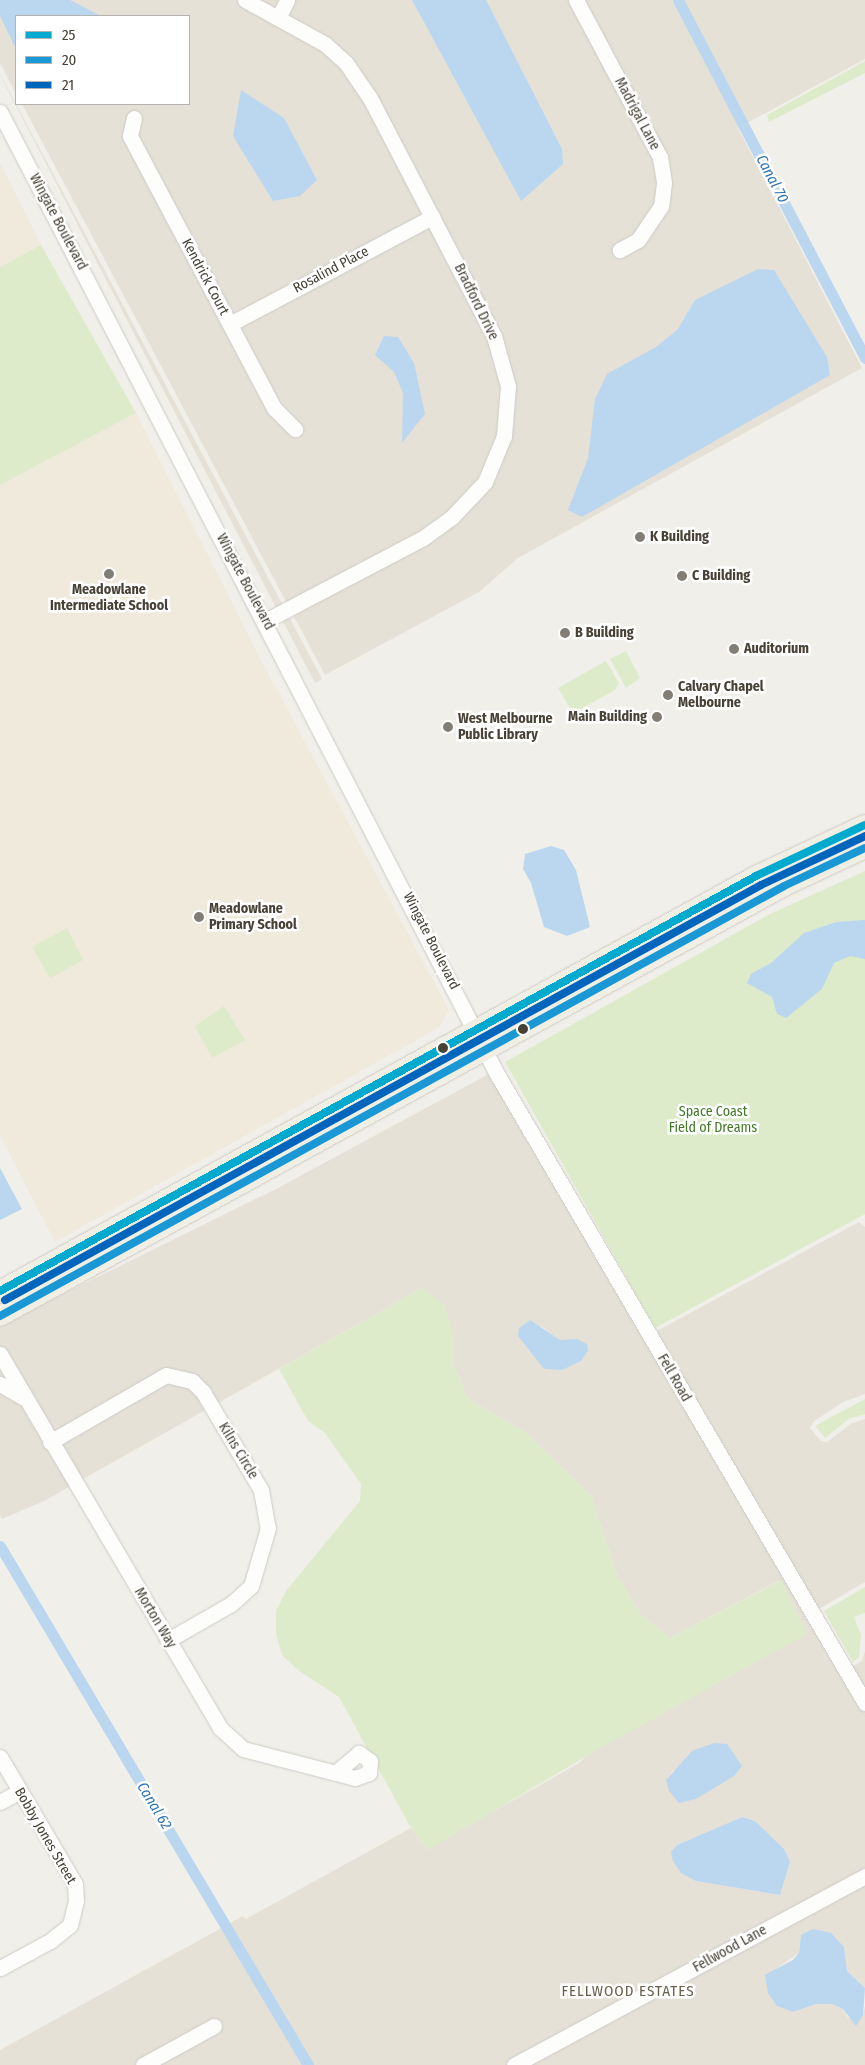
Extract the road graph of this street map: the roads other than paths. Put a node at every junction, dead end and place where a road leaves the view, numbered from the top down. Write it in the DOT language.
graph roads {
  1 [pos="245,0"];
  2 [pos="288,0"];
  3 [pos="576,0"];
  4 [pos="278,18"];
  5 [pos="0,112"];
  6 [pos="134,118"];
  7 [pos="432,217"];
  8 [pos="620,250"];
  9 [pos="230,324"];
  10 [pos="296,429"];
  11 [pos="265,621"];
  12 [pos="865,825"];
  13 [pos="865,848"];
  14 [pos="793,858"];
  15 [pos="756,876"];
  16 [pos="784,886"];
  17 [pos="478,1031"];
  18 [pos="486,1052"];
  19 [pos="102,1236"];
  20 [pos="112,1256"];
  21 [pos="0,1291"];
  22 [pos="0,1316"];
  23 [pos="0,1354"];
  24 [pos="0,1384"];
  25 [pos="24,1398"];
  26 [pos="50,1442"];
  27 [pos="168,1640"];
  28 [pos="865,1703"];
  29 [pos="0,1757"];
  30 [pos="336,1772"];
  31 [pos="20,1791"];
  32 [pos="0,1802"];
  33 [pos="865,1876"];
  34 [pos="0,1968"];
  35 [pos="214,2026"];
  36 [pos="143,2065"];
  37 [pos="514,2065"];
  1 -- 4 [label="street, Bradford Drive"];
  2 -- 4 [label="street"];
  3 -- 8 [label="street, Madrigal Lane"];
  4 -- 7 [label="street, Bradford Drive"];
  5 -- 11 [label="street, Wingate Boulevard"];
  6 -- 9 [label="street, Kendrick Court"];
  7 -- 9 [label="street, Rosalind Place"];
  7 -- 11 [label="street, Bradford Drive"];
  9 -- 10 [label="street, Kendrick Court"];
  11 -- 17 [label="street, Wingate Boulevard"];
  12 -- 14 [label="main road"];
  13 -- 16 [label="main road"];
  14 -- 15 [label="main road"];
  14 -- 16 [label="main road"];
  15 -- 16 [label="main road"];
  15 -- 17 [label="main road"];
  16 -- 18 [label="main road"];
  17 -- 18 [label="street, Wingate Boulevard"];
  17 -- 19 [label="main road"];
  18 -- 20 [label="main road"];
  18 -- 28 [label="street, Fell Road"];
  19 -- 20 [label="street"];
  19 -- 21 [label="main road"];
  20 -- 22 [label="main road"];
  23 -- 25 [label="street, Morton Way"];
  24 -- 25 [label="street, Morton Way"];
  25 -- 26 [label="street, Morton Way"];
  26 -- 27 [label="street, Morton Way"];
  26 -- 27 [label="street, Kilns Circle"];
  27 -- 30 [label="street, Morton Way"];
  29 -- 31 [label="street, Bobby Jones Street"];
  31 -- 32 [label="street"];
  31 -- 34 [label="street, Bobby Jones Street"];
  33 -- 37 [label="street, Fellwood Lane"];
  35 -- 36 [label="street"];
}
